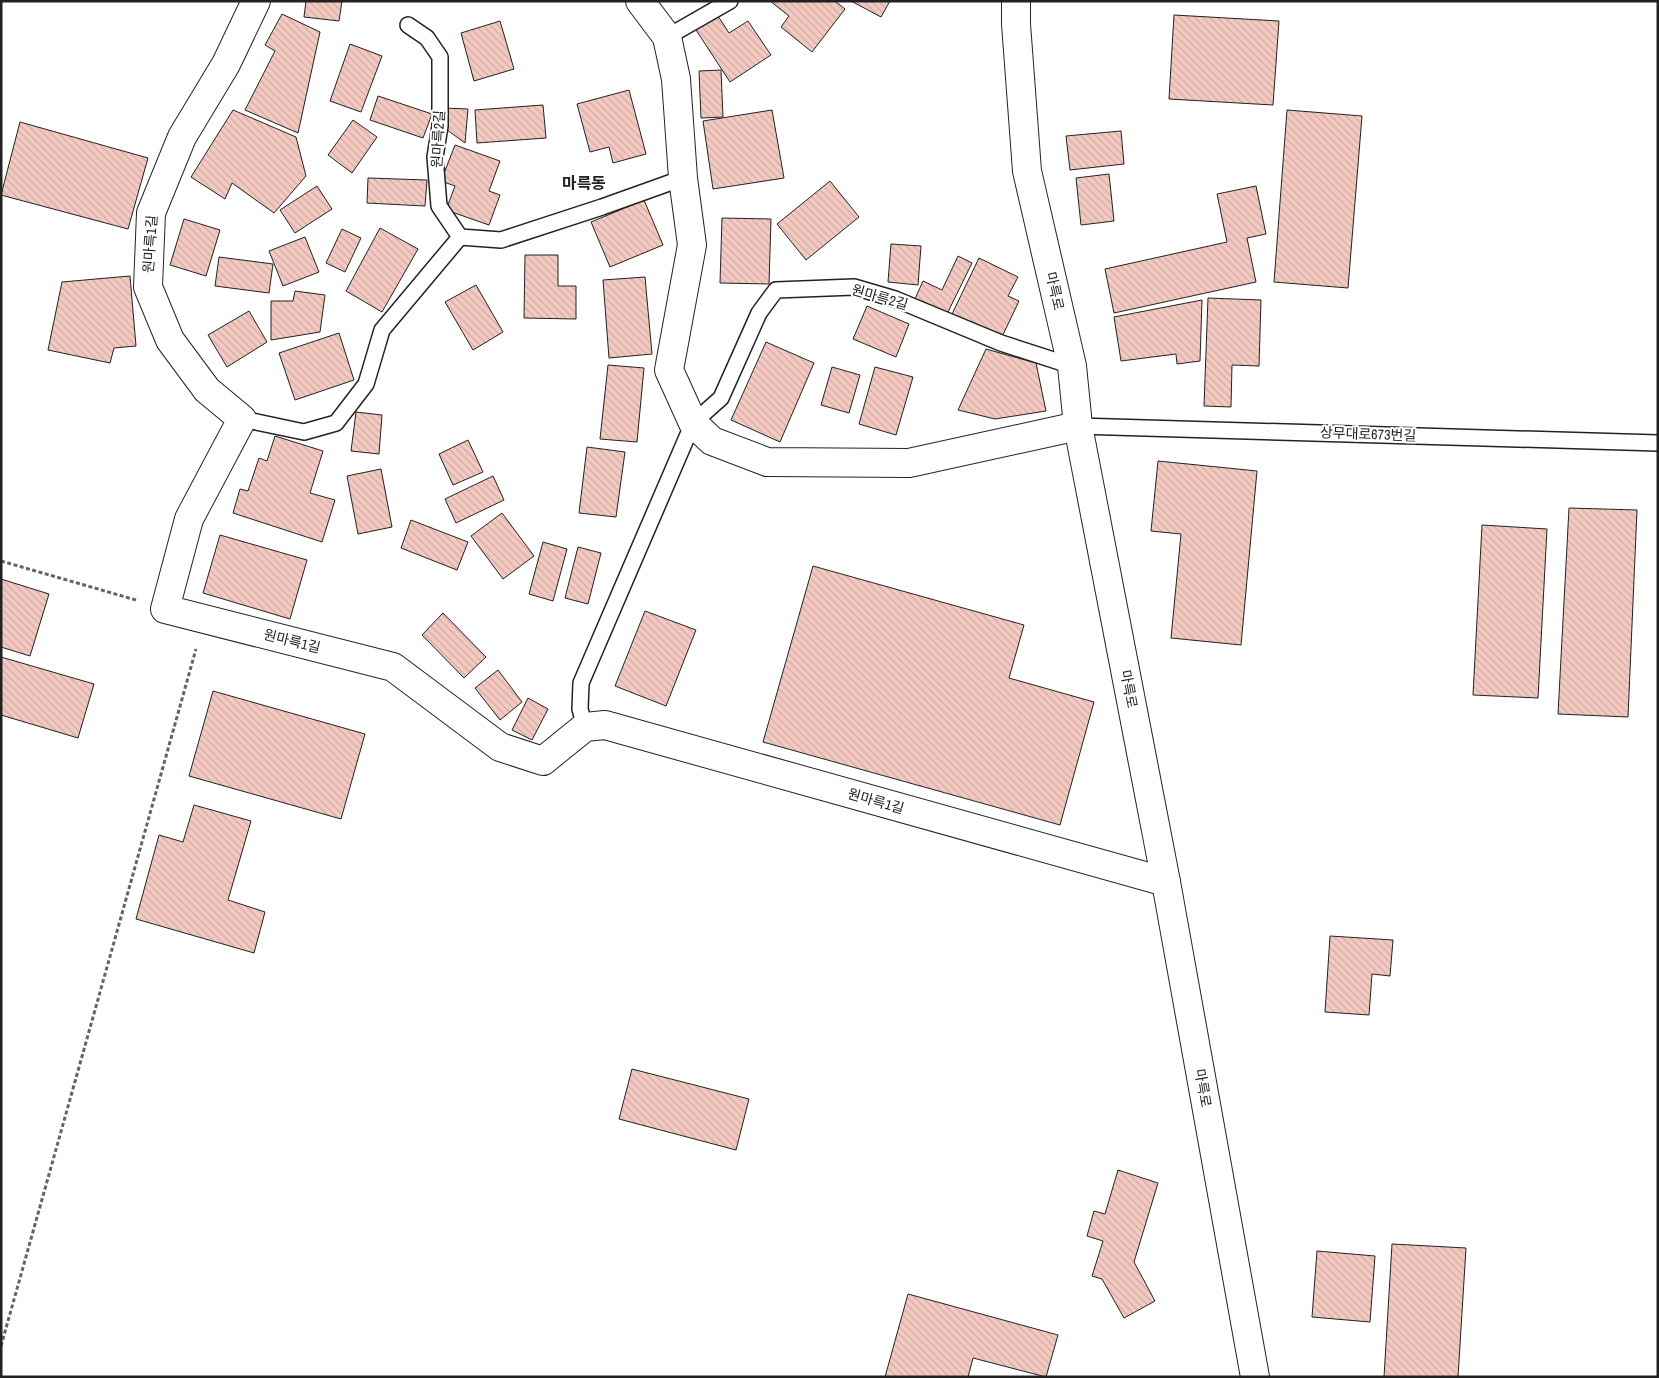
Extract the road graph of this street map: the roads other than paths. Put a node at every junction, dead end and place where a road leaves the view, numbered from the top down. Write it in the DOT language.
graph roads {
  1 [pos="256,1"];
  2 [pos="640,1"];
  3 [pos="730,1"];
  4 [pos="1016,1"];
  5 [pos="408,25"];
  6 [pos="667,37"];
  7 [pos="683,178"];
  8 [pos="460,237"];
  9 [pos="1072,366"];
  10 [pos="242,419"];
  11 [pos="694,423"];
  12 [pos="1078,426"];
  13 [pos="1658,443"];
  14 [pos="585,727"];
  15 [pos="1166,882"];
  16 [pos="1255,1377"];
  1 -- 10 [label="street, 원마륵1길"];
  2 -- 6 [label="street"];
  3 -- 6 [label="lane"];
  4 -- 9 [label="street, 마륵로"];
  5 -- 8 [label="lane, 원마륵2길"];
  6 -- 7 [label="street"];
  7 -- 8 [label="lane"];
  7 -- 11 [label="street"];
  8 -- 10 [label="lane, 원마륵1길"];
  9 -- 11 [label="lane, 원마륵2길"];
  9 -- 12 [label="street, 마륵로"];
  10 -- 14 [label="street, 원마륵1길"];
  11 -- 12 [label="street"];
  11 -- 14 [label="lane"];
  12 -- 13 [label="lane, 상무대로673번길"];
  12 -- 15 [label="street, 마륵로"];
  14 -- 15 [label="street, 원마륵1길"];
  15 -- 16 [label="street, 마륵로"];
}
